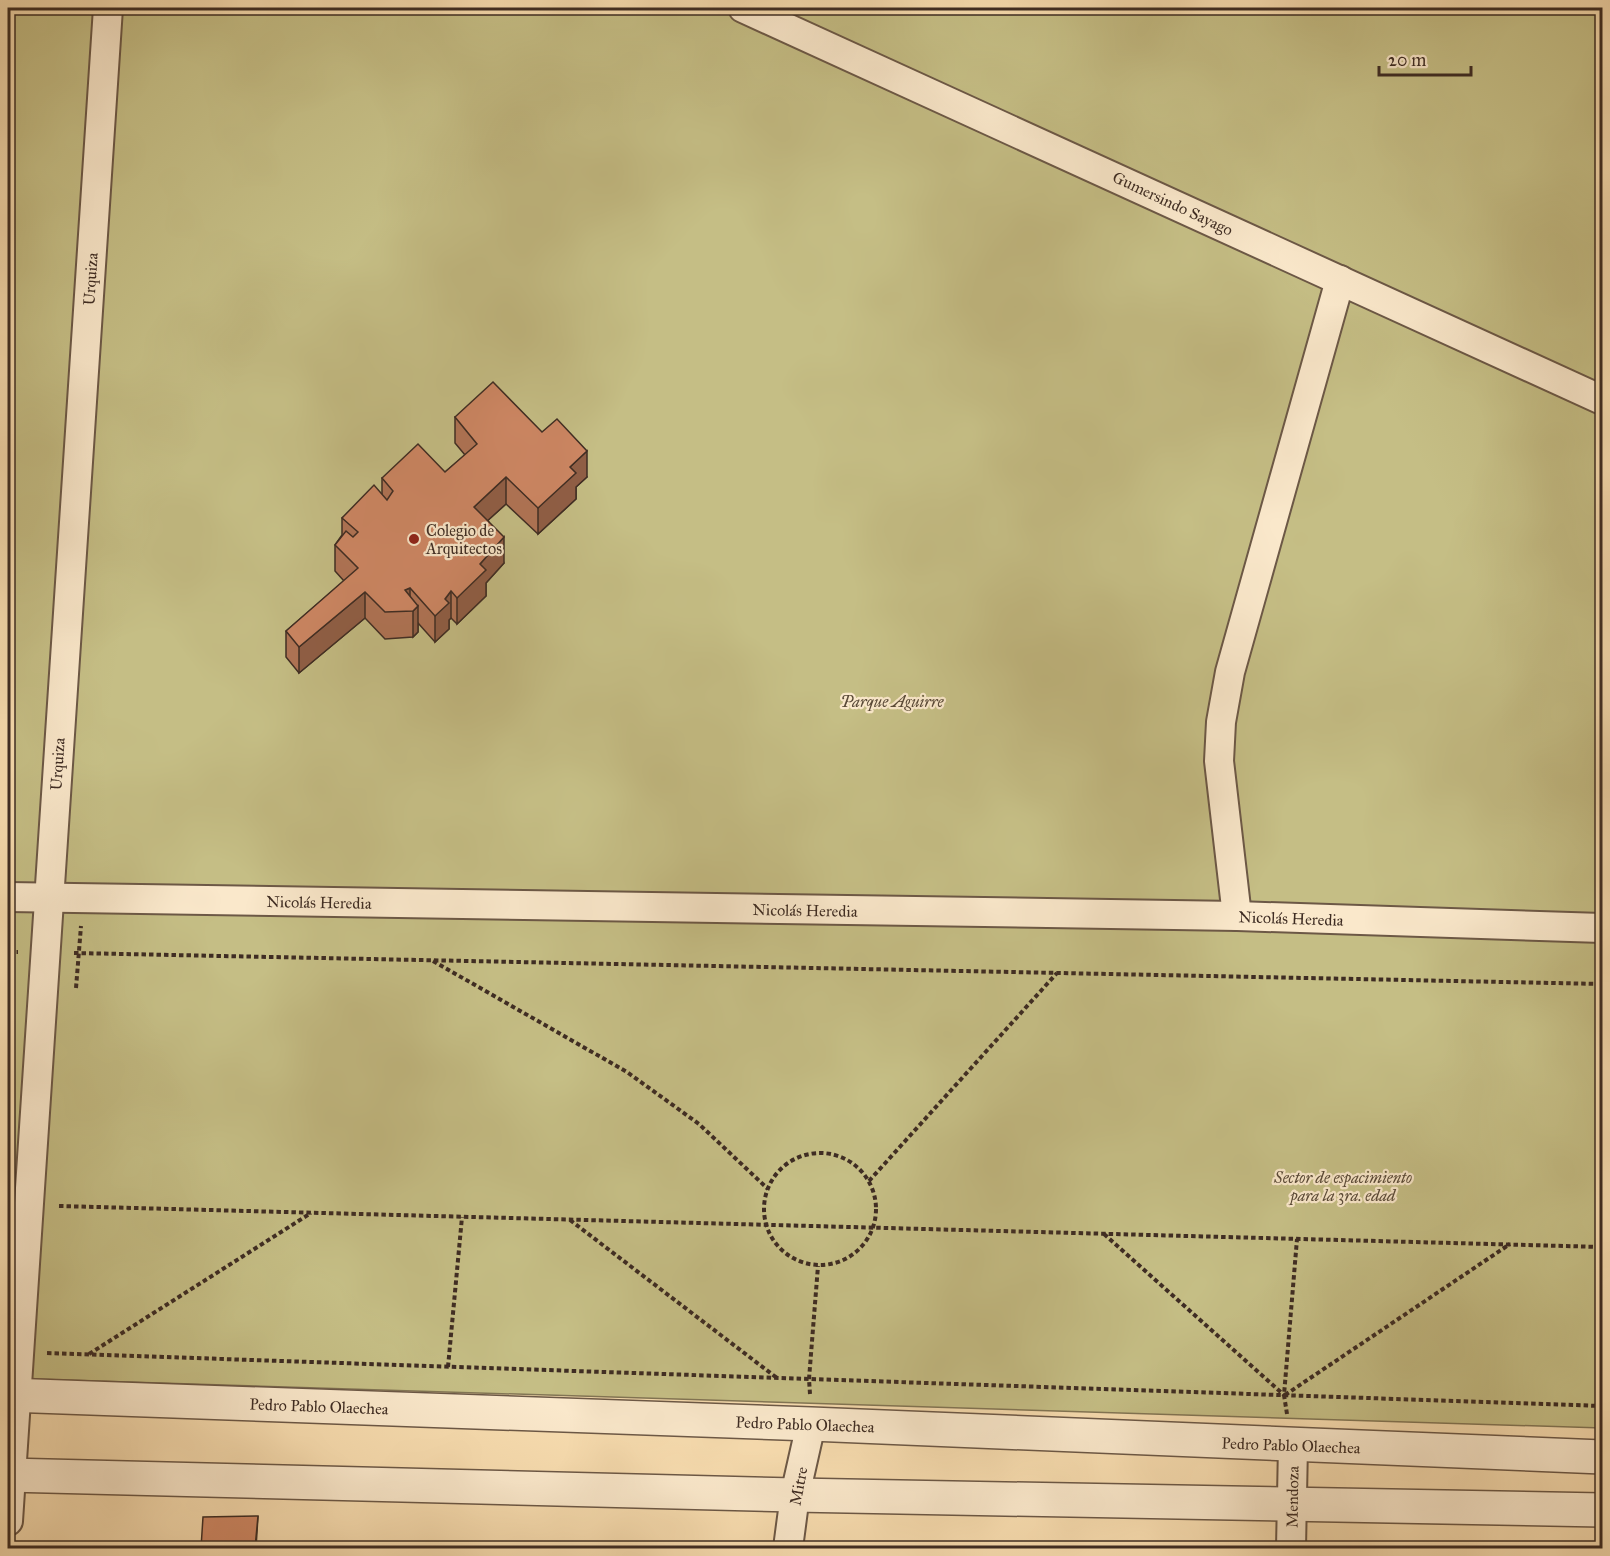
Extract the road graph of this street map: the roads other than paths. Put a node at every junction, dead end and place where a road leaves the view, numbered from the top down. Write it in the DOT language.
graph roads {
  1 [pos="108,8"];
  2 [pos="743,8"];
  3 [pos="1340,280"];
  4 [pos="1602,400"];
  5 [pos="8,897"];
  6 [pos="48,898"];
  7 [pos="1237,916"];
  8 [pos="1602,928"];
  9 [pos="12,1395"];
  10 [pos="811,1424"];
  11 [pos="1293,1445"];
  12 [pos="1602,1457"];
  13 [pos="9,1475"];
  14 [pos="795,1494"];
  15 [pos="1293,1505"];
  16 [pos="1602,1510"];
  17 [pos="8,1521"];
  18 [pos="788,1548"];
  19 [pos="1292,1548"];
  1 -- 6 [label="street, Urquiza"];
  2 -- 3 [label="street, Gumersindo Sayago"];
  3 -- 4 [label="street, Gumersindo Sayago"];
  3 -- 7 [label="street"];
  5 -- 6 [label="street, Nicolás Heredia"];
  6 -- 7 [label="street, Nicolás Heredia"];
  6 -- 9 [label="street, Urquiza"];
  7 -- 8 [label="street, Nicolás Heredia"];
  9 -- 10 [label="street, Pedro Pablo Olaechea"];
  9 -- 13 [label="street, Urquiza"];
  10 -- 11 [label="street, Pedro Pablo Olaechea"];
  10 -- 14 [label="street, Mitre"];
  11 -- 12 [label="street, Pedro Pablo Olaechea"];
  11 -- 15 [label="street, Mendoza"];
  13 -- 14 [label="street"];
  13 -- 17 [label="street, Urquiza"];
  14 -- 15 [label="street"];
  14 -- 18 [label="street, Mitre"];
  15 -- 16 [label="street"];
  15 -- 19 [label="street, Mendoza"];
}
